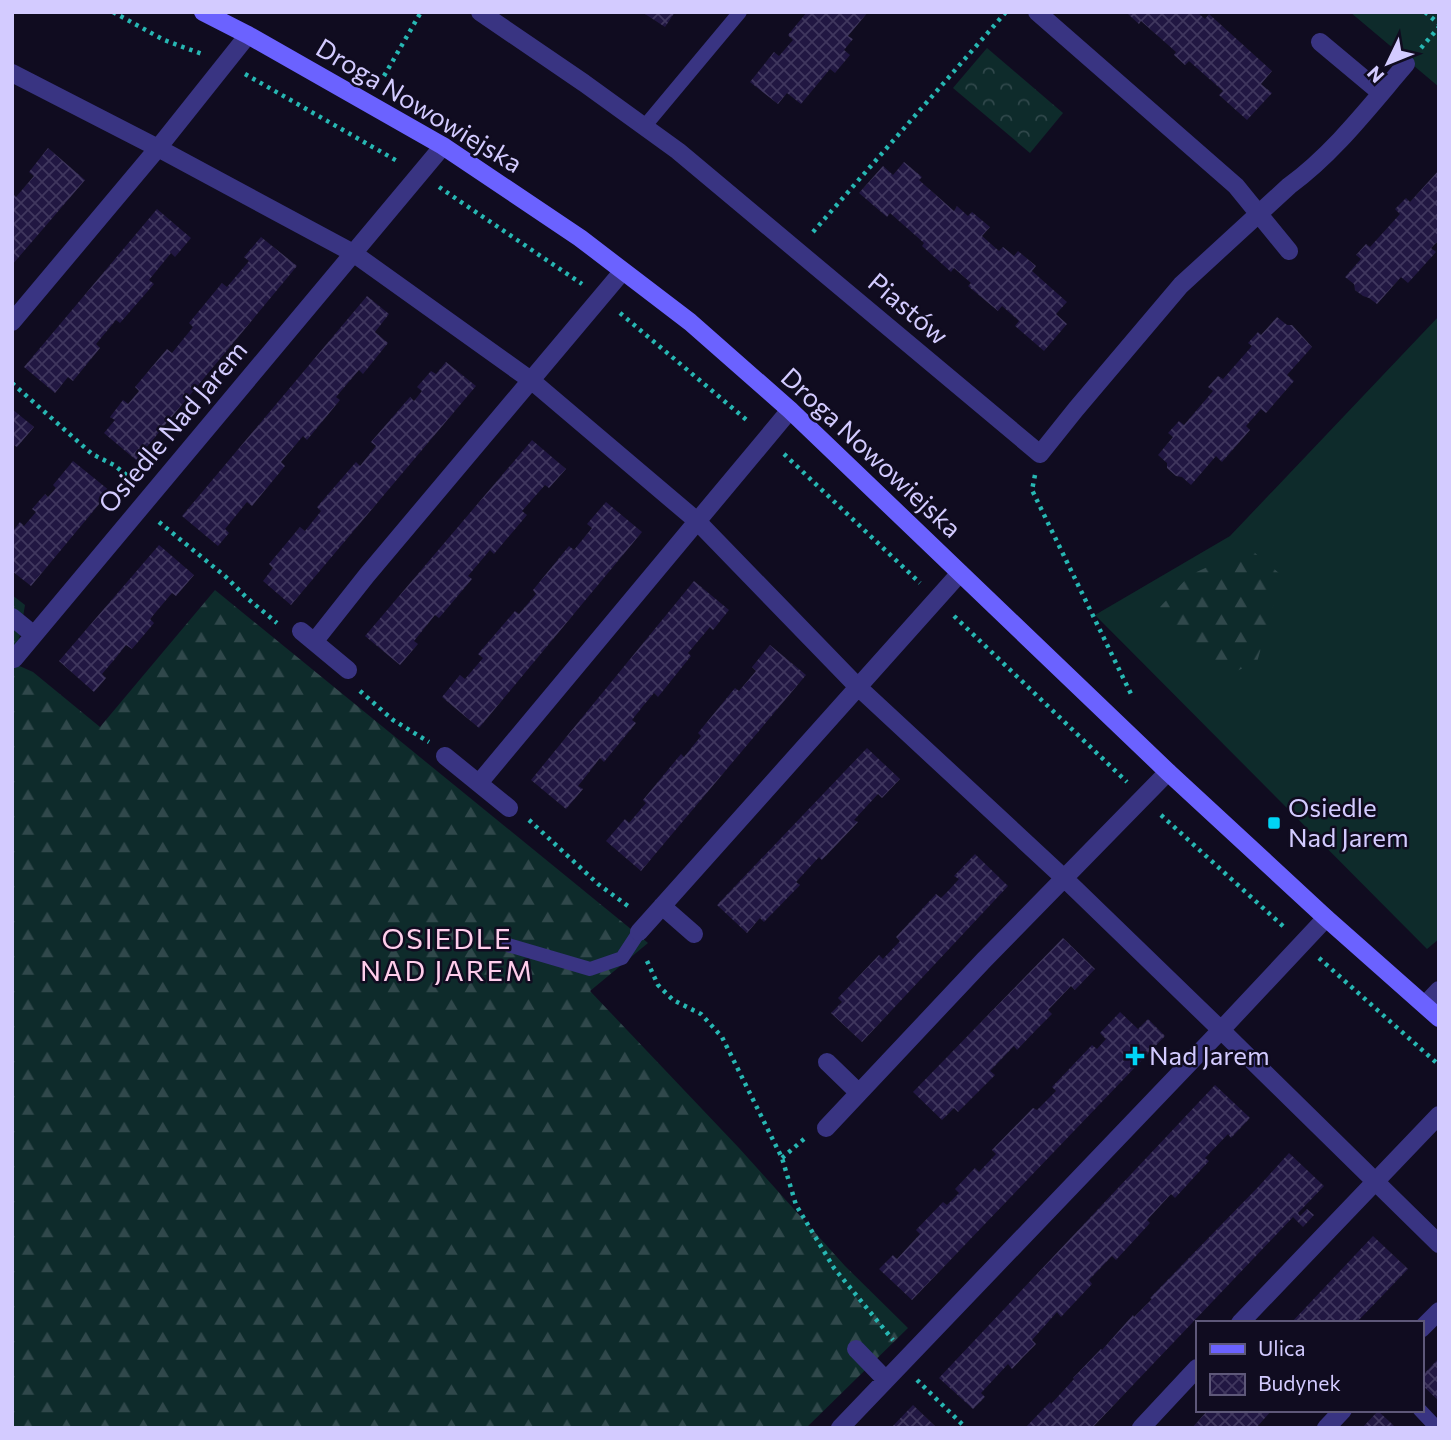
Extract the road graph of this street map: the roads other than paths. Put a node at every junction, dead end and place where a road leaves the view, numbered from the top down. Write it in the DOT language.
graph roads {
  1 [pos="203,12"];
  2 [pos="480,12"];
  3 [pos="740,12"];
  4 [pos="1037,12"];
  5 [pos="248,35"];
  6 [pos="1320,42"];
  7 [pos="1406,64"];
  8 [pos="12,74"];
  9 [pos="1381,93"];
  10 [pos="644,127"];
  11 [pos="443,146"];
  12 [pos="158,148"];
  13 [pos="1259,215"];
  14 [pos="1289,251"];
  15 [pos="353,253"];
  16 [pos="622,272"];
  17 [pos="12,322"];
  18 [pos="532,381"];
  19 [pos="790,410"];
  20 [pos="698,521"];
  21 [pos="960,573"];
  22 [pos="12,617"];
  23 [pos="34,635"];
  24 [pos="14,659"];
  25 [pos="348,670"];
  26 [pos="857,686"];
  27 [pos="445,756"];
  28 [pos="1168,772"];
  29 [pos="479,783"];
  30 [pos="509,808"];
  31 [pos="1064,878"];
  32 [pos="662,906"];
  33 [pos="1326,918"];
  34 [pos="644,927"];
  35 [pos="694,934"];
  36 [pos="508,945"];
  37 [pos="1439,990"];
  38 [pos="1424,1005"];
  39 [pos="1439,1018"];
  40 [pos="1222,1030"];
  41 [pos="827,1062"];
  42 [pos="859,1093"];
  43 [pos="1439,1115"];
  44 [pos="826,1128"];
  45 [pos="1375,1183"];
  46 [pos="1439,1244"];
  47 [pos="1439,1311"];
  48 [pos="1242,1321"];
  49 [pos="1423,1327"];
  50 [pos="856,1349"];
  51 [pos="1196,1369"];
  52 [pos="885,1379"];
  53 [pos="1341,1412"];
  54 [pos="1422,1412"];
  55 [pos="840,1428"];
  56 [pos="1141,1428"];
  57 [pos="1326,1428"];
  58 [pos="1437,1428"];
  1 -- 5 [label="street, Droga Nowowiejska"];
  2 -- 10 [label="street, Piastów"];
  3 -- 10 [label="lane"];
  4 -- 13 [label="street"];
  5 -- 11 [label="street, Droga Nowowiejska"];
  5 -- 12 [label="street"];
  6 -- 9 [label="street"];
  7 -- 9 [label="street"];
  8 -- 12 [label="street"];
  9 -- 13 [label="street"];
  10 -- 13 [label="street, Piastów"];
  11 -- 15 [label="street, Osiedle Nad Jarem"];
  11 -- 16 [label="street, Droga Nowowiejska"];
  12 -- 15 [label="street"];
  12 -- 17 [label="street"];
  13 -- 14 [label="street"];
  15 -- 18 [label="street"];
  15 -- 23 [label="street, Osiedle Nad Jarem"];
  16 -- 18 [label="street"];
  16 -- 19 [label="street, Droga Nowowiejska"];
  18 -- 20 [label="street"];
  18 -- 25 [label="street"];
  19 -- 20 [label="street"];
  19 -- 21 [label="street, Droga Nowowiejska"];
  20 -- 26 [label="street"];
  20 -- 29 [label="street"];
  21 -- 26 [label="street"];
  21 -- 28 [label="street, Droga Nowowiejska"];
  22 -- 23 [label="street"];
  23 -- 24 [label="street, Osiedle Nad Jarem"];
  26 -- 31 [label="street"];
  26 -- 32 [label="street"];
  27 -- 29 [label="street"];
  28 -- 31 [label="street"];
  28 -- 33 [label="street, Droga Nowowiejska"];
  29 -- 30 [label="street"];
  31 -- 40 [label="street"];
  31 -- 42 [label="street"];
  32 -- 34 [label="street"];
  32 -- 35 [label="street"];
  33 -- 38 [label="street, Droga Nowowiejska"];
  33 -- 40 [label="street"];
  34 -- 36 [label="lane"];
  37 -- 38 [label="street"];
  38 -- 39 [label="street, Droga Nowowiejska"];
  40 -- 45 [label="street"];
  40 -- 52 [label="street"];
  41 -- 42 [label="street"];
  42 -- 44 [label="street"];
  43 -- 45 [label="street"];
  45 -- 46 [label="street"];
  45 -- 48 [label="street"];
  47 -- 49 [label="street"];
  50 -- 52 [label="street"];
  51 -- 56 [label="street"];
  52 -- 55 [label="street"];
  53 -- 57 [label="street"];
  54 -- 58 [label="lane"];
}
